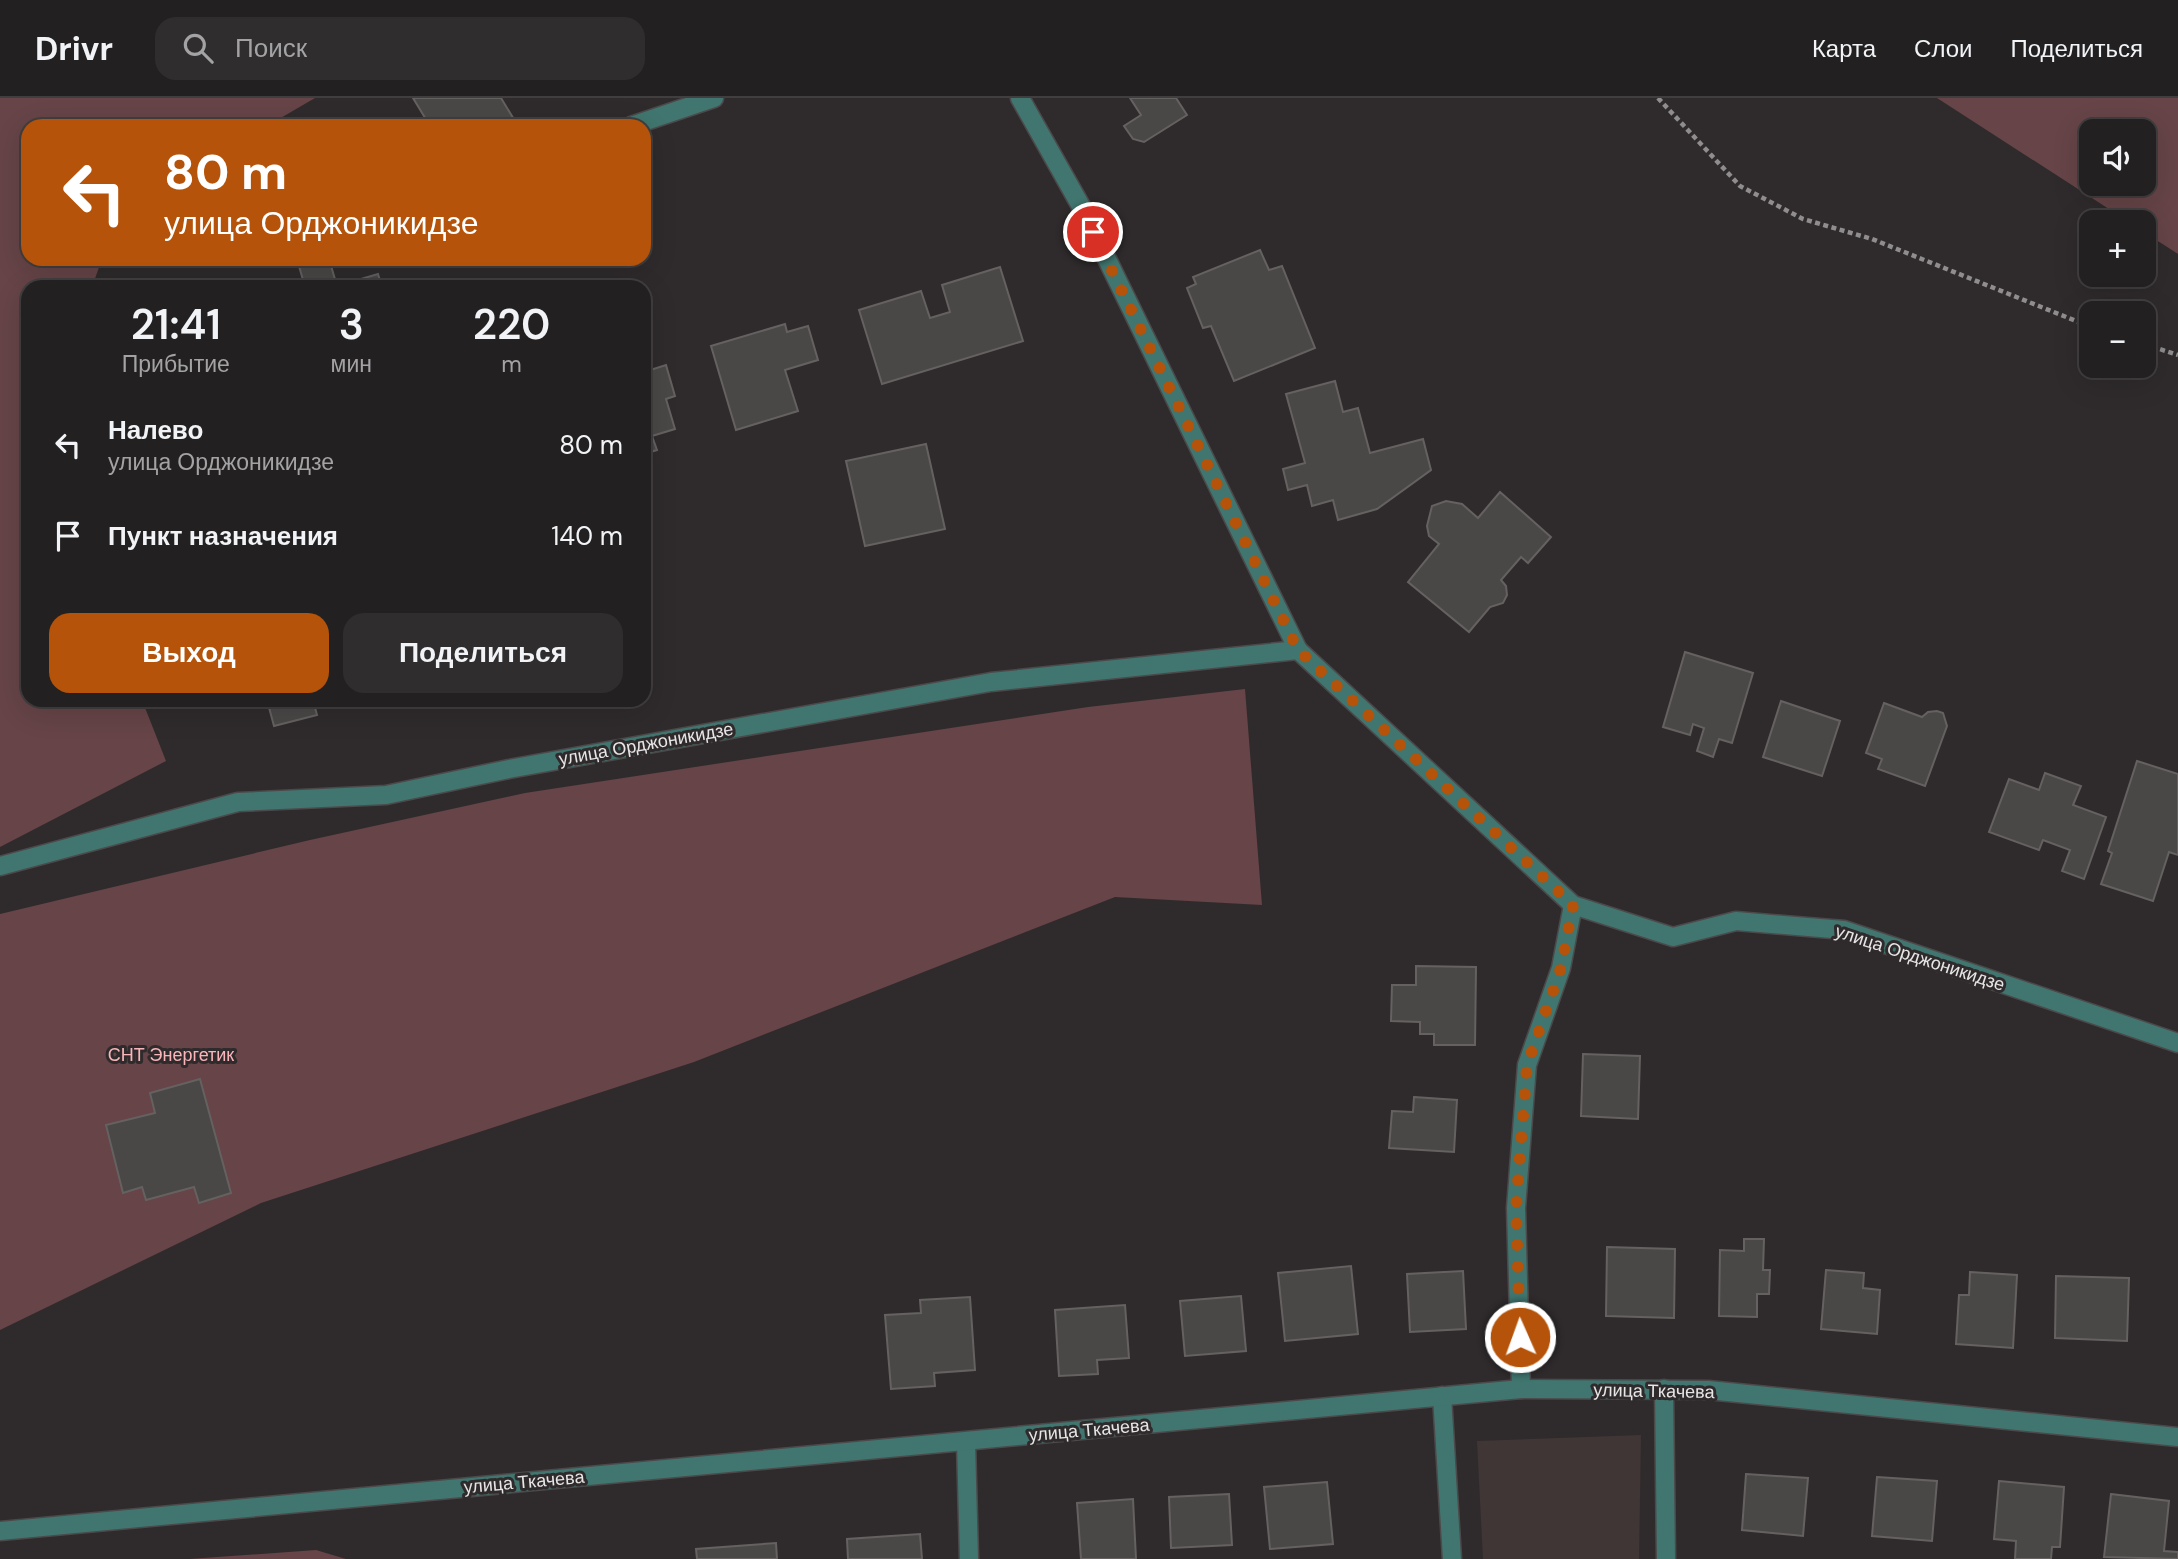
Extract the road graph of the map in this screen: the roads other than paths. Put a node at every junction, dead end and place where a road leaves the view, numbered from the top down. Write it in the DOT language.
graph roads {
  1 [pos="714,98"];
  2 [pos="1020,98"];
  3 [pos="651,120"];
  4 [pos="1298,650"];
  5 [pos="0,866"];
  6 [pos="1573,905"];
  7 [pos="2178,1043"];
  8 [pos="1521,1389"];
  9 [pos="1664,1390"];
  10 [pos="1442,1396"];
  11 [pos="2178,1437"];
  12 [pos="966,1441"];
  13 [pos="0,1531"];
  14 [pos="970,1559"];
  15 [pos="1452,1559"];
  16 [pos="1667,1559"];
  1 -- 3 [label="street"];
  2 -- 4 [label="street, улица Орджоникидзе"];
  4 -- 5 [label="street, улица Орджоникидзе"];
  4 -- 6 [label="street, улица Орджоникидзе"];
  6 -- 7 [label="street, улица Орджоникидзе"];
  6 -- 8 [label="street"];
  8 -- 9 [label="street, улица Ткачева"];
  8 -- 10 [label="street, улица Ткачева"];
  9 -- 11 [label="street, улица Ткачева"];
  9 -- 16 [label="street"];
  10 -- 12 [label="street, улица Ткачева"];
  10 -- 15 [label="street"];
  12 -- 13 [label="street, улица Ткачева"];
  12 -- 14 [label="street"];
}
